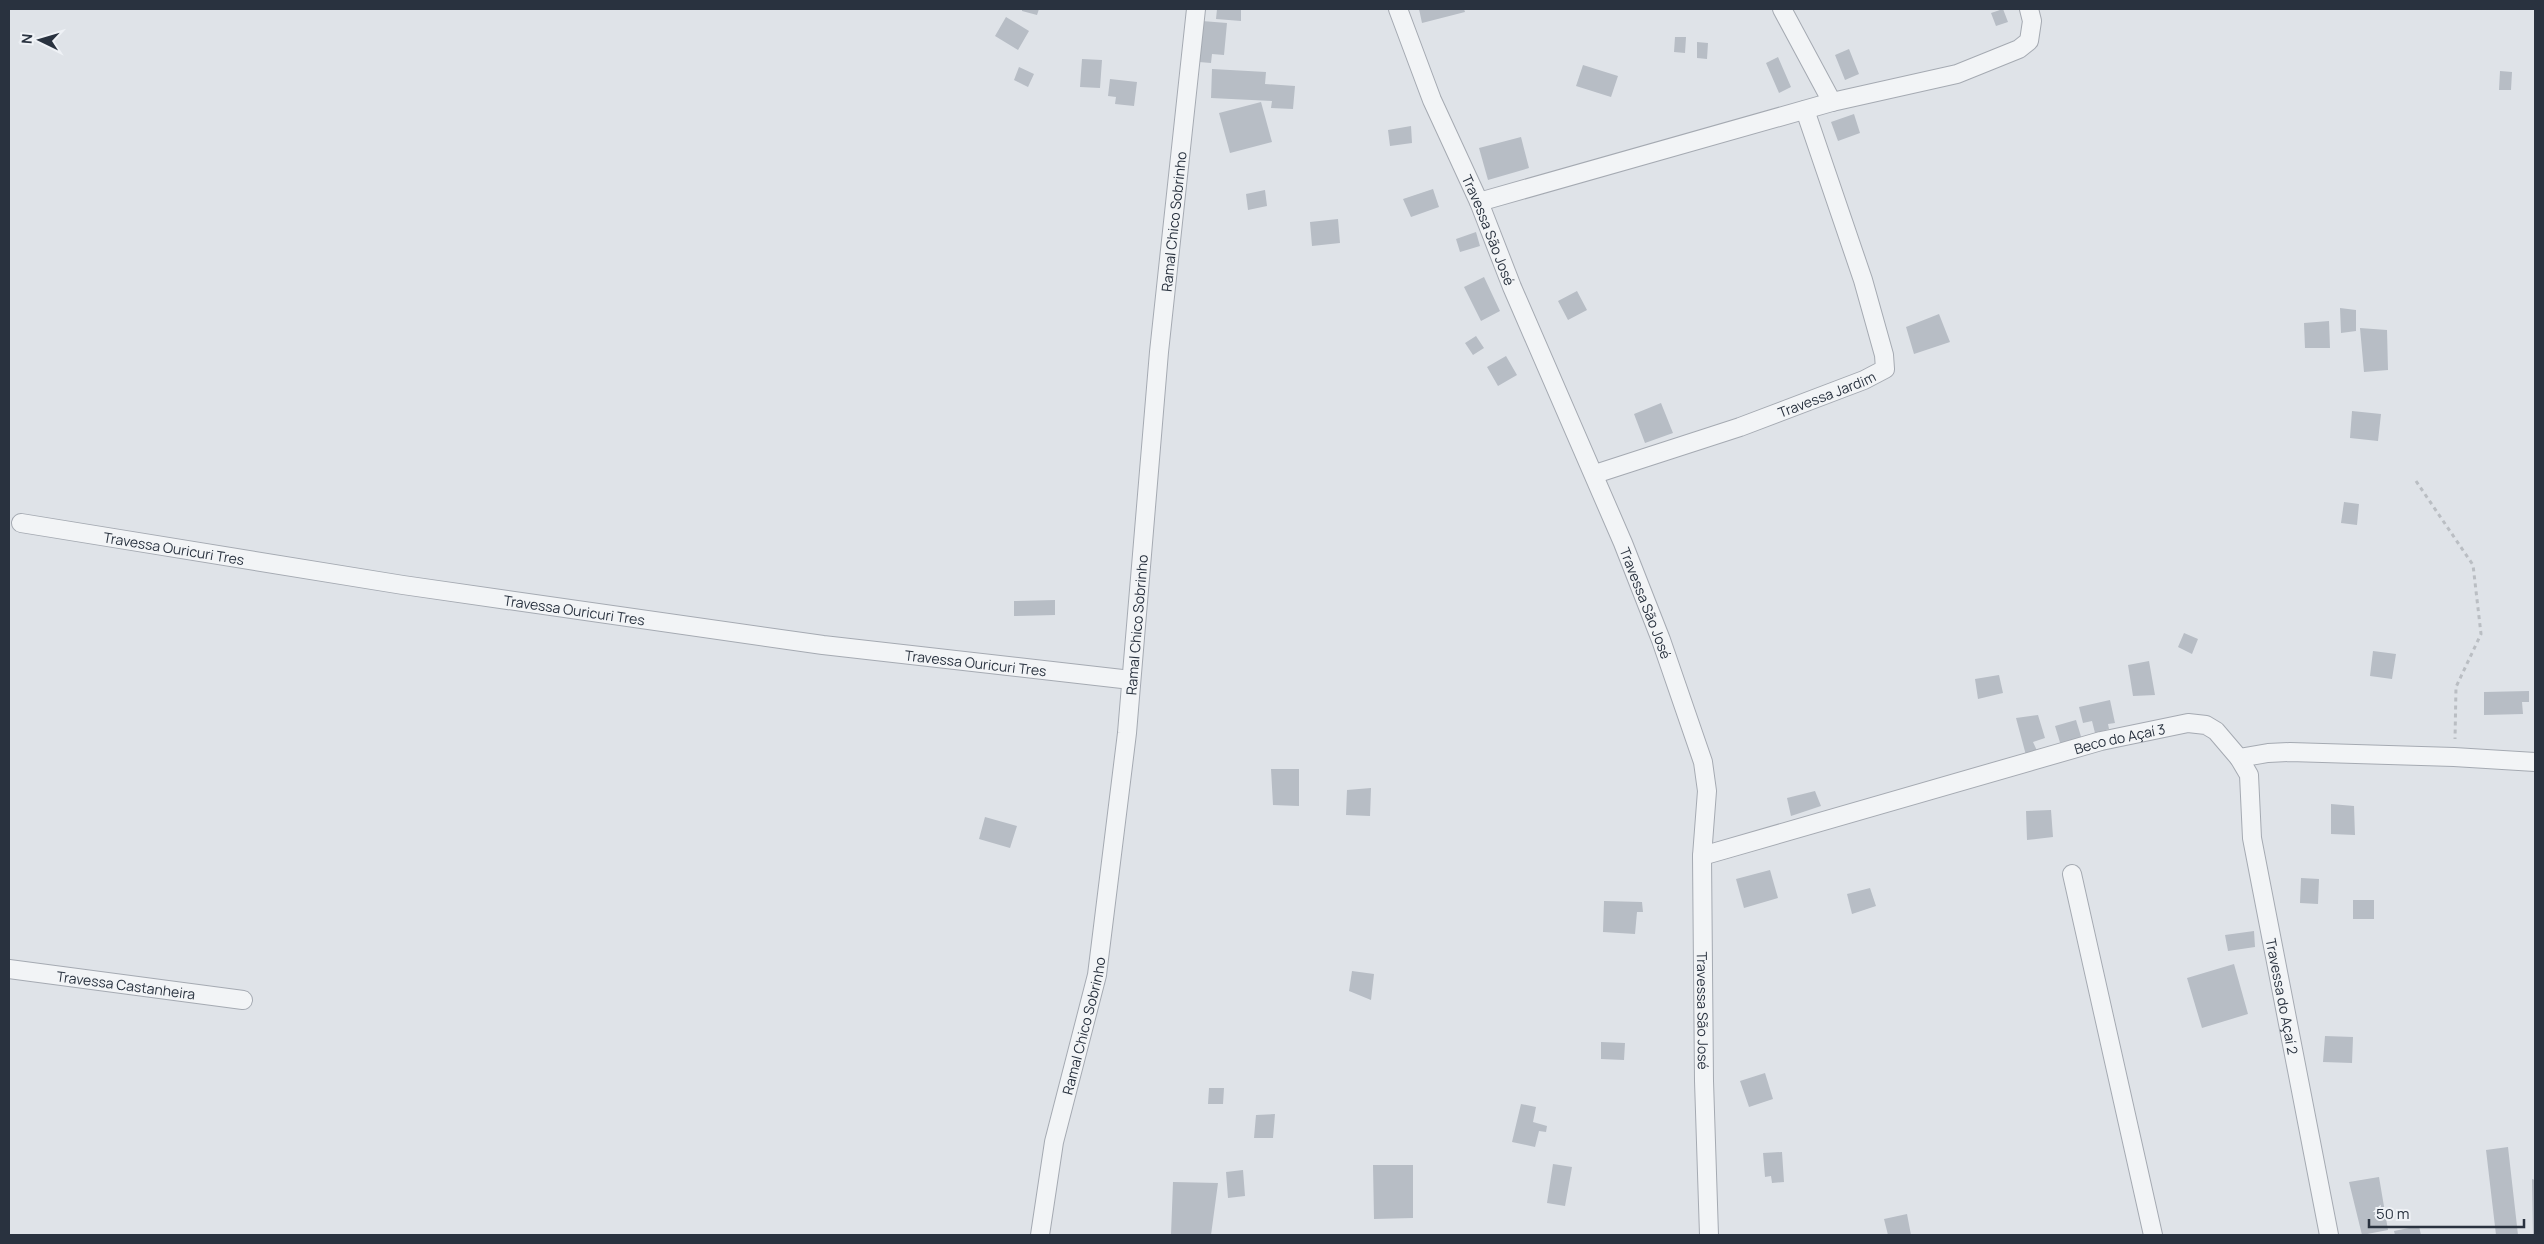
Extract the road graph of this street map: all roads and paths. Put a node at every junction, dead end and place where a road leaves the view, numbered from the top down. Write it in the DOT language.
graph roads {
  1 [pos="1196,9"];
  2 [pos="1398,9"];
  3 [pos="1782,9"];
  4 [pos="2029,9"];
  5 [pos="1832,102"];
  6 [pos="1805,110"];
  7 [pos="1479,202"];
  8 [pos="1595,474"];
  9 [pos="2416,481"];
  10 [pos="21,523"];
  11 [pos="1131,680"];
  12 [pos="2454,757"];
  13 [pos="2240,758"];
  14 [pos="2535,762"];
  15 [pos="1702,856"];
  16 [pos="2072,874"];
  17 [pos="9,969"];
  18 [pos="243,1000"];
  19 [pos="1040,1235"];
  20 [pos="1709,1235"];
  21 [pos="2153,1235"];
  22 [pos="2329,1235"];
  1 -- 11 [label="street, Ramal Chico Sobrinho"];
  2 -- 7 [label="street, Travessa São José"];
  3 -- 5 [label="street"];
  4 -- 5 [label="street"];
  5 -- 6 [label="street"];
  6 -- 7 [label="street"];
  6 -- 8 [label="street, Travessa Jardim"];
  7 -- 8 [label="street, Travessa São José"];
  8 -- 15 [label="street, Travessa São José"];
  9 -- 12 [label="path"];
  10 -- 11 [label="street, Travessa Ouricuri Tres"];
  11 -- 19 [label="street, Ramal Chico Sobrinho"];
  12 -- 13 [label="street"];
  12 -- 14 [label="street"];
  13 -- 15 [label="street, Beco do Açaí 3"];
  13 -- 22 [label="street, Travessa do Açaí 2"];
  15 -- 20 [label="street, Travessa São José"];
  16 -- 21 [label="street"];
  17 -- 18 [label="street, Travessa Castanheira"];
}
